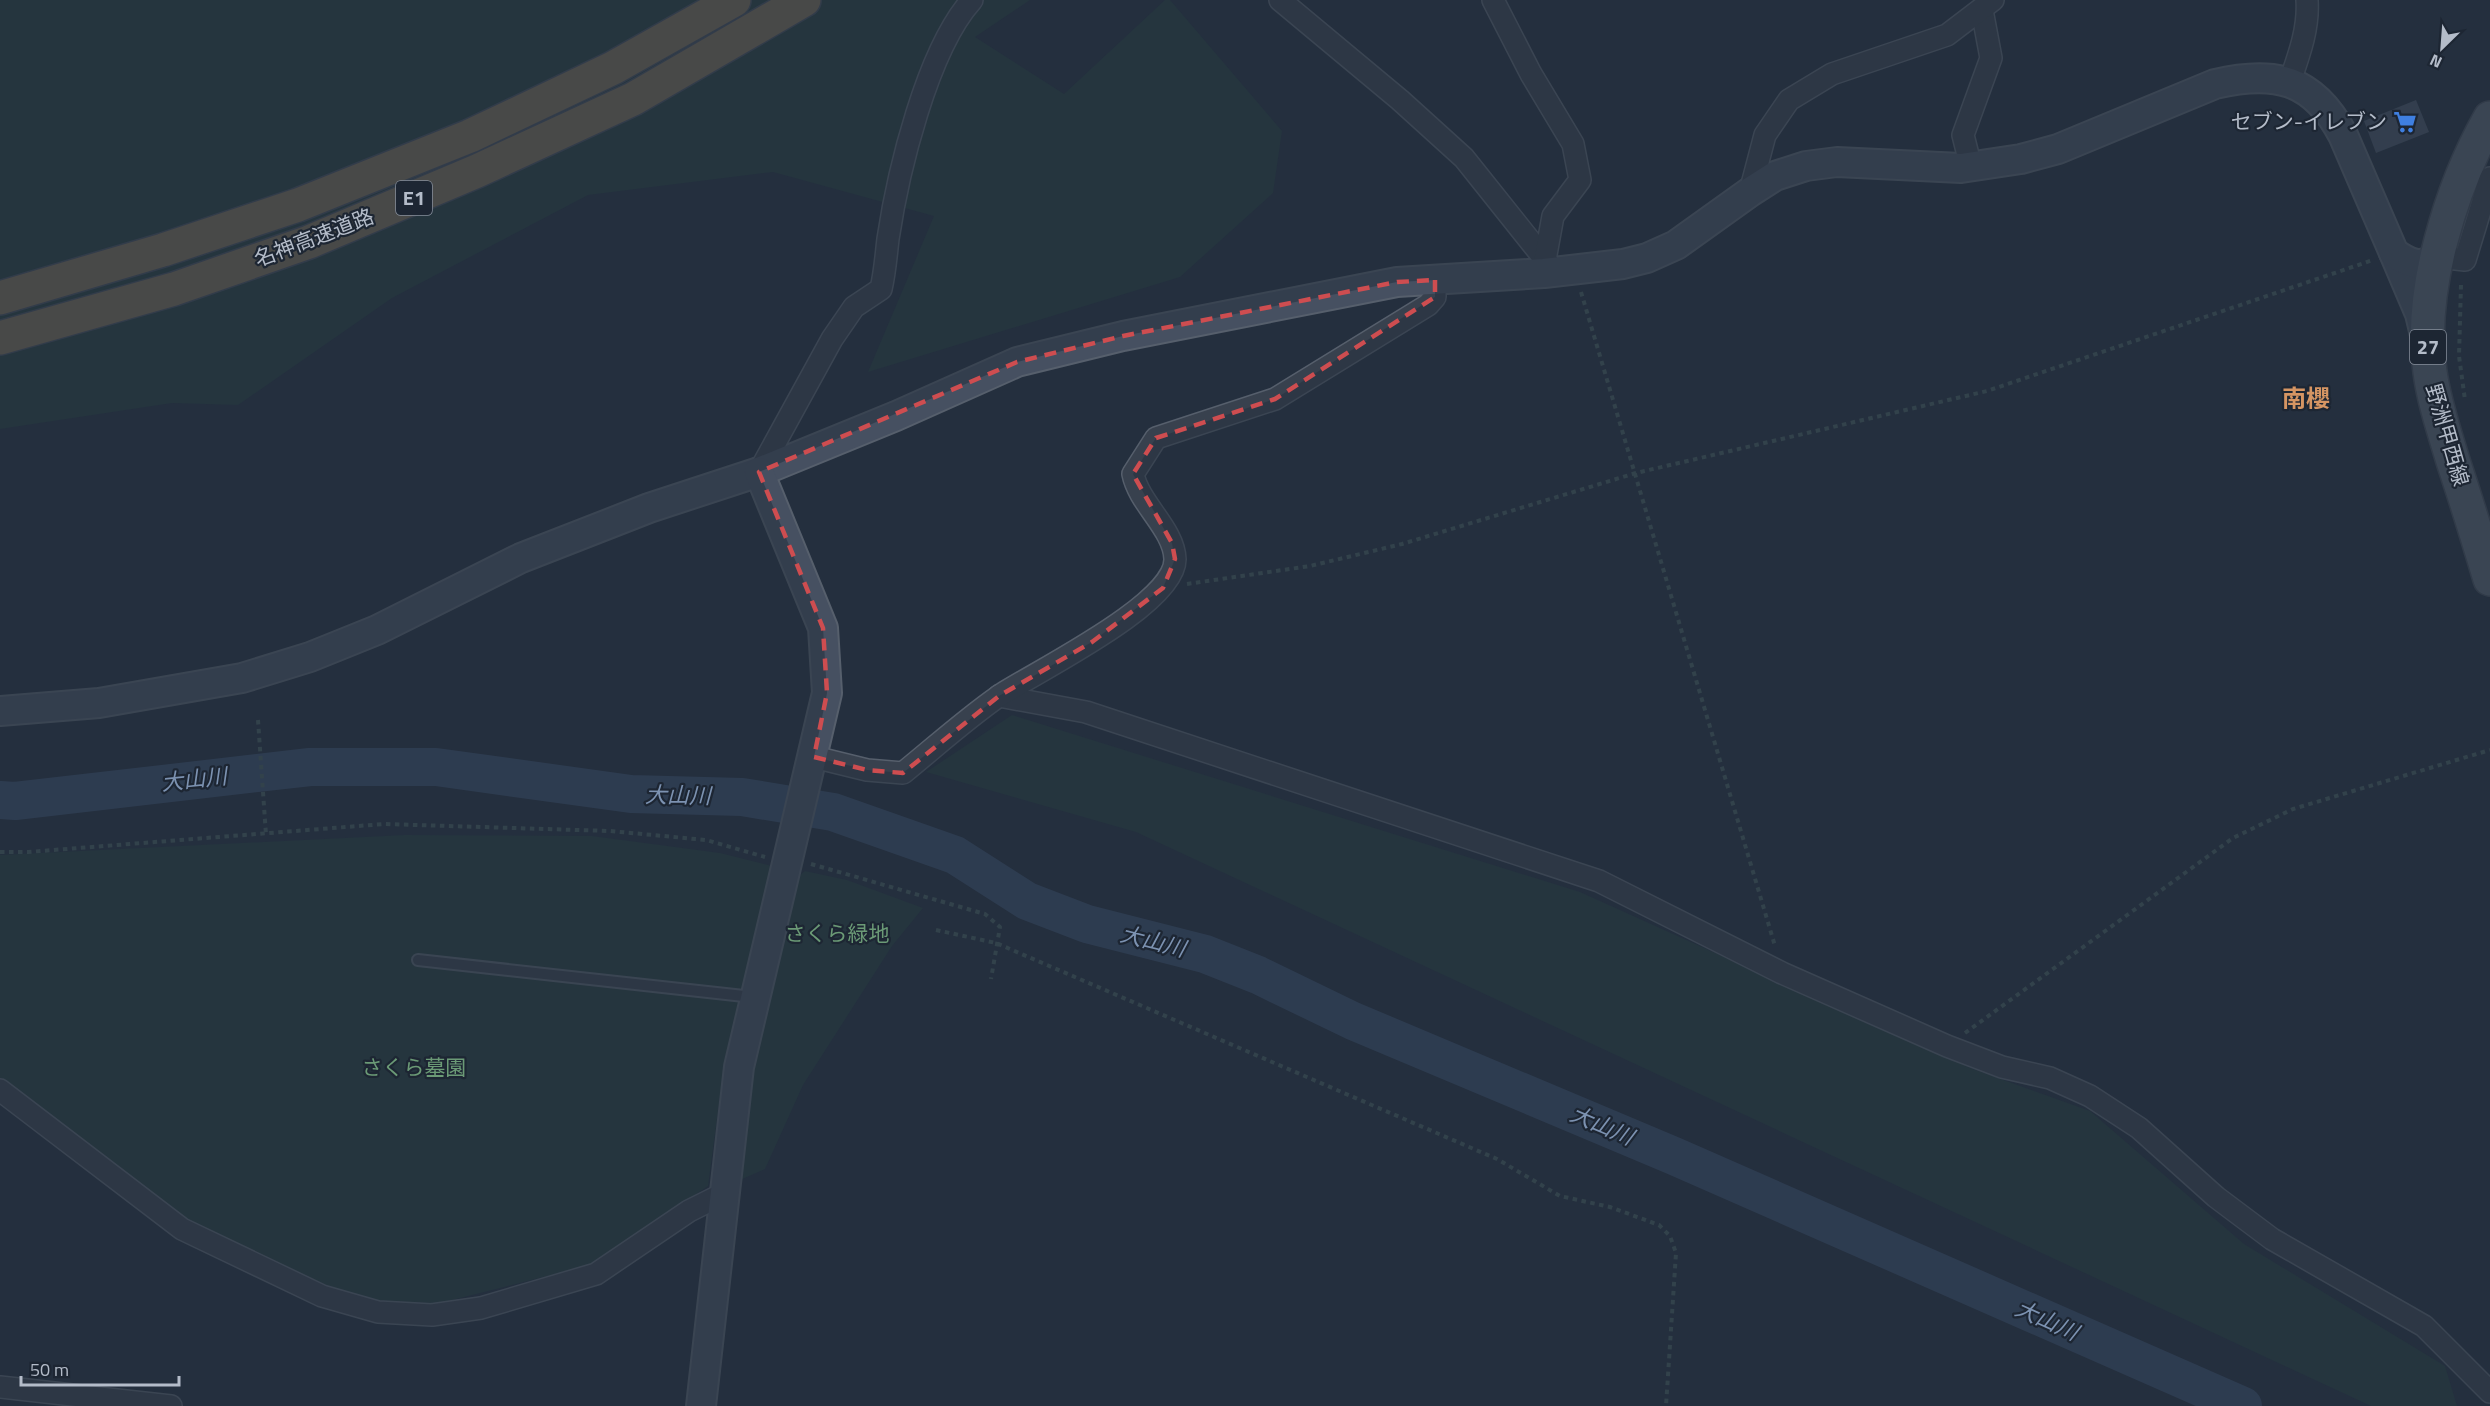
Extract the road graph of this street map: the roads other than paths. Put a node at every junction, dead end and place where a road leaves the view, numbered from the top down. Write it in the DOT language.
graph roads {
  1 [pos="734,0"];
  2 [pos="804,0"];
  3 [pos="972,0"];
  4 [pos="1280,0"];
  5 [pos="1494,0"];
  6 [pos="2307,0"];
  7 [pos="1988,5"];
  8 [pos="2290,81"];
  9 [pos="2490,117"];
  10 [pos="1971,167"];
  11 [pos="2490,178"];
  12 [pos="1749,192"];
  13 [pos="2394,253"];
  14 [pos="2451,258"];
  15 [pos="1558,268"];
  16 [pos="1435,280"];
  17 [pos="0,298"];
  18 [pos="0,338"];
  19 [pos="2428,346"];
  20 [pos="759,472"];
  21 [pos="2490,579"];
  22 [pos="999,696"];
  23 [pos="0,711"];
  24 [pos="813,760"];
  25 [pos="418,960"];
  26 [pos="756,997"];
  27 [pos="0,1090"];
  28 [pos="725,1193"];
  29 [pos="0,1387"];
  30 [pos="2490,1392"];
  31 [pos="171,1406"];
  32 [pos="701,1406"];
  1 -- 17 [label="highway, 名神高速道路 / E1"];
  2 -- 18 [label="highway, 名神高速道路 / E1"];
  3 -- 20 [label="street"];
  4 -- 15 [label="street"];
  5 -- 15 [label="street"];
  6 -- 8 [label="street"];
  7 -- 10 [label="street"];
  7 -- 12 [label="street"];
  8 -- 10 [label="street"];
  8 -- 13 [label="street"];
  9 -- 14 [label="main road, 野洲甲西線 / 27"];
  10 -- 12 [label="street"];
  11 -- 14 [label="street"];
  12 -- 15 [label="street"];
  13 -- 14 [label="street"];
  13 -- 19 [label="street"];
  14 -- 19 [label="main road, 野洲甲西線 / 27"];
  15 -- 16 [label="street"];
  16 -- 20 [label="street"];
  16 -- 22 [label="street"];
  19 -- 21 [label="main road, 野洲甲西線 / 27"];
  20 -- 23 [label="street"];
  20 -- 24 [label="street"];
  22 -- 24 [label="street"];
  22 -- 30 [label="street"];
  24 -- 26 [label="street"];
  25 -- 26 [label="lane"];
  26 -- 28 [label="street"];
  27 -- 28 [label="street"];
  28 -- 32 [label="street"];
  29 -- 31 [label="street"];
}
